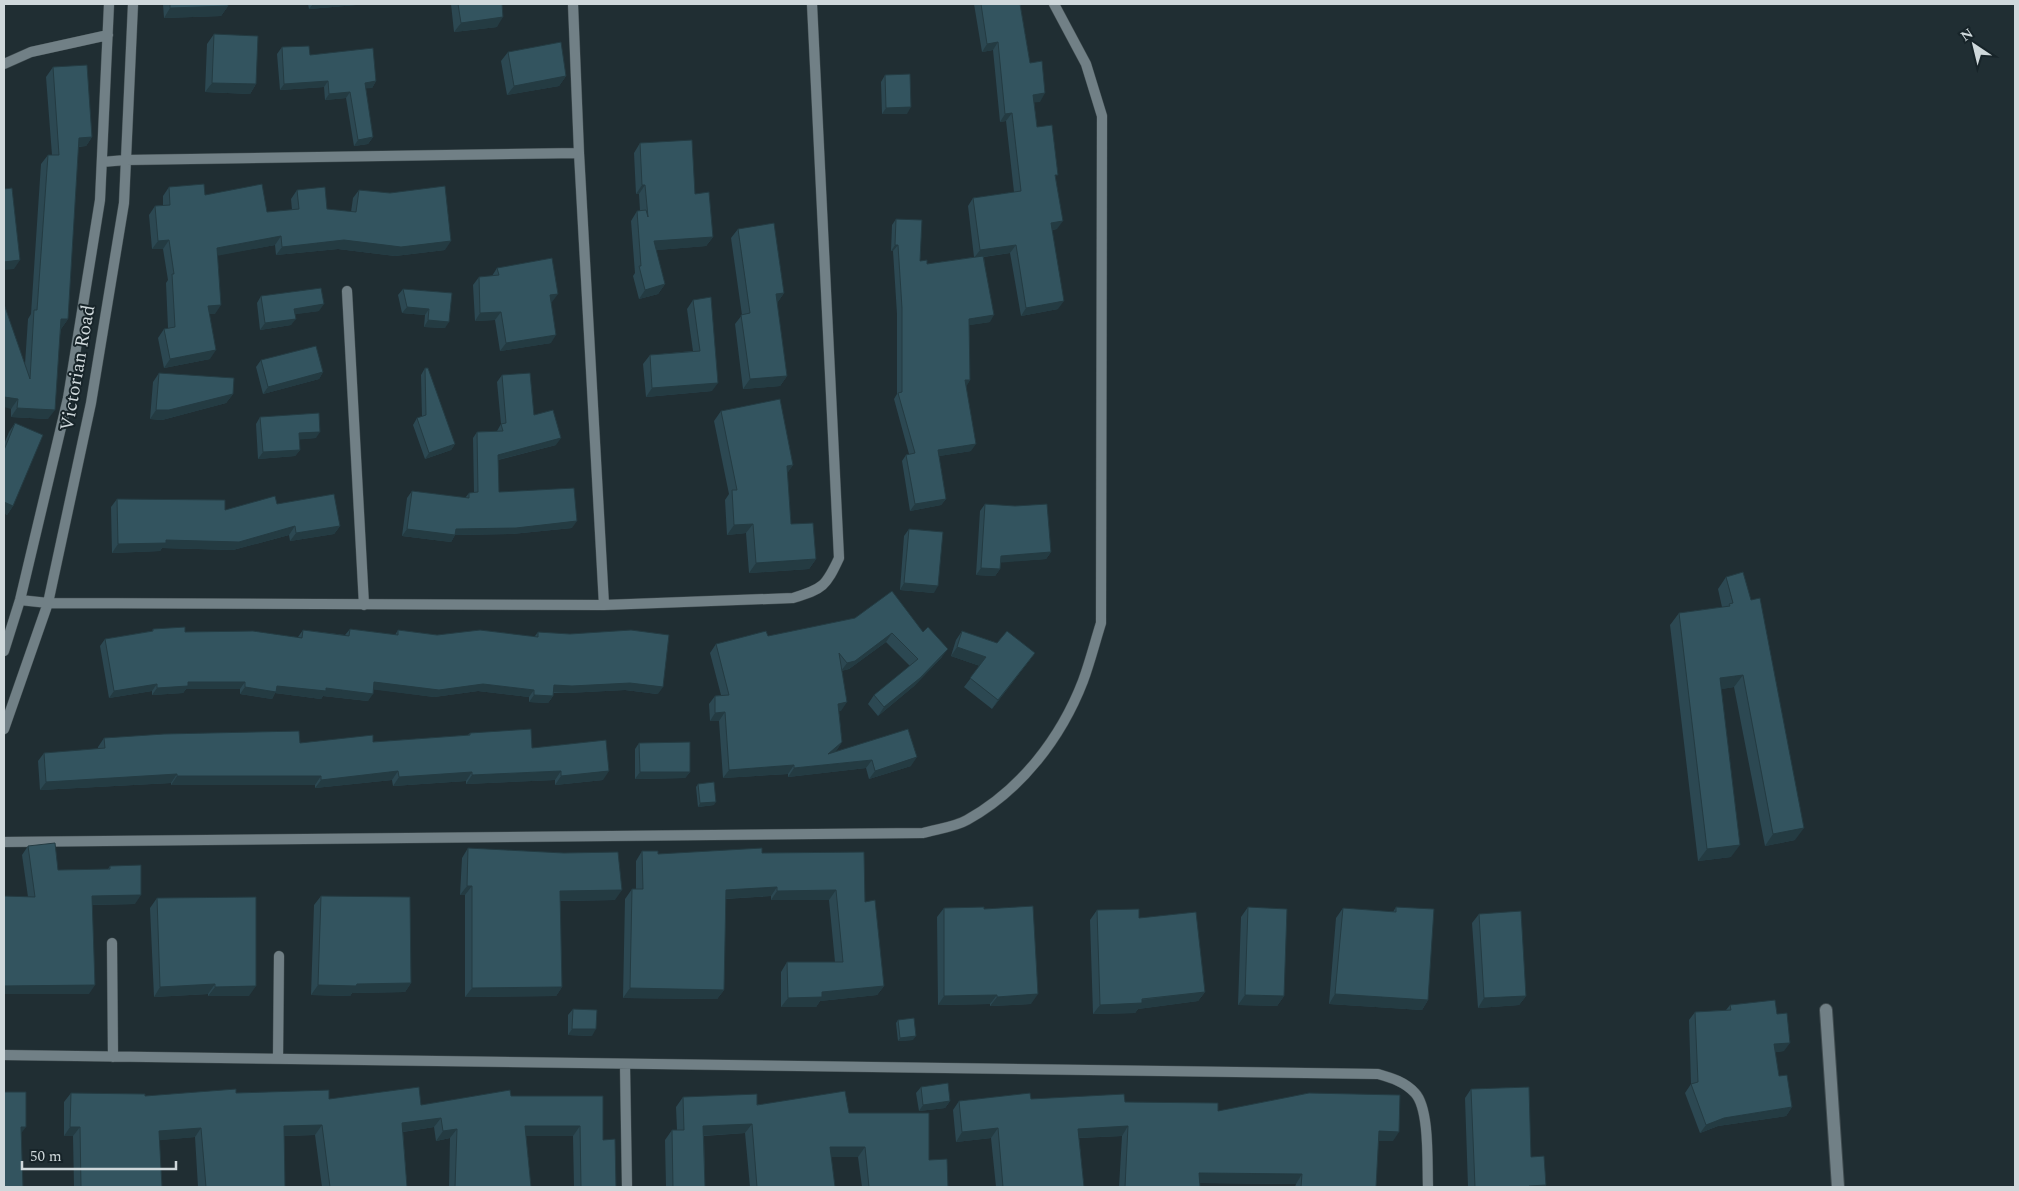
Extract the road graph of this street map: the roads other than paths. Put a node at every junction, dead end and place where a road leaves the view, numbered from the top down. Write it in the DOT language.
graph roads {
  1 [pos="109,4"];
  2 [pos="133,4"];
  3 [pos="573,4"];
  4 [pos="812,4"];
  5 [pos="1054,4"];
  6 [pos="108,35"];
  7 [pos="4,64"];
  8 [pos="578,153"];
  9 [pos="126,160"];
  10 [pos="102,162"];
  11 [pos="347,292"];
  12 [pos="20,600"];
  13 [pos="48,602"];
  14 [pos="364,605"];
  15 [pos="604,605"];
  16 [pos="4,651"];
  17 [pos="4,729"];
  18 [pos="4,842"];
  19 [pos="112,943"];
  20 [pos="279,956"];
  21 [pos="1826,1010"];
  22 [pos="4,1055"];
  23 [pos="113,1057"];
  24 [pos="278,1059"];
  25 [pos="625,1065"];
  26 [pos="627,1187"];
  27 [pos="1428,1187"];
  28 [pos="1838,1187"];
  1 -- 6 [label="lane, Victorian Road"];
  2 -- 9 [label="lane, Victorian Road"];
  3 -- 8 [label="lane"];
  4 -- 15 [label="lane"];
  5 -- 18 [label="lane"];
  6 -- 7 [label="lane"];
  6 -- 10 [label="lane, Victorian Road"];
  8 -- 9 [label="lane"];
  8 -- 15 [label="lane"];
  9 -- 10 [label="lane"];
  9 -- 13 [label="lane, Victorian Road"];
  10 -- 12 [label="lane, Victorian Road"];
  11 -- 14 [label="lane"];
  12 -- 13 [label="lane"];
  12 -- 16 [label="lane, Victorian Road"];
  13 -- 14 [label="lane"];
  13 -- 17 [label="lane, Victorian Road"];
  14 -- 15 [label="lane"];
  19 -- 23 [label="lane"];
  20 -- 24 [label="lane"];
  21 -- 28 [label="street"];
  22 -- 23 [label="lane"];
  23 -- 24 [label="lane"];
  24 -- 25 [label="lane"];
  25 -- 26 [label="lane"];
  25 -- 27 [label="lane"];
}
